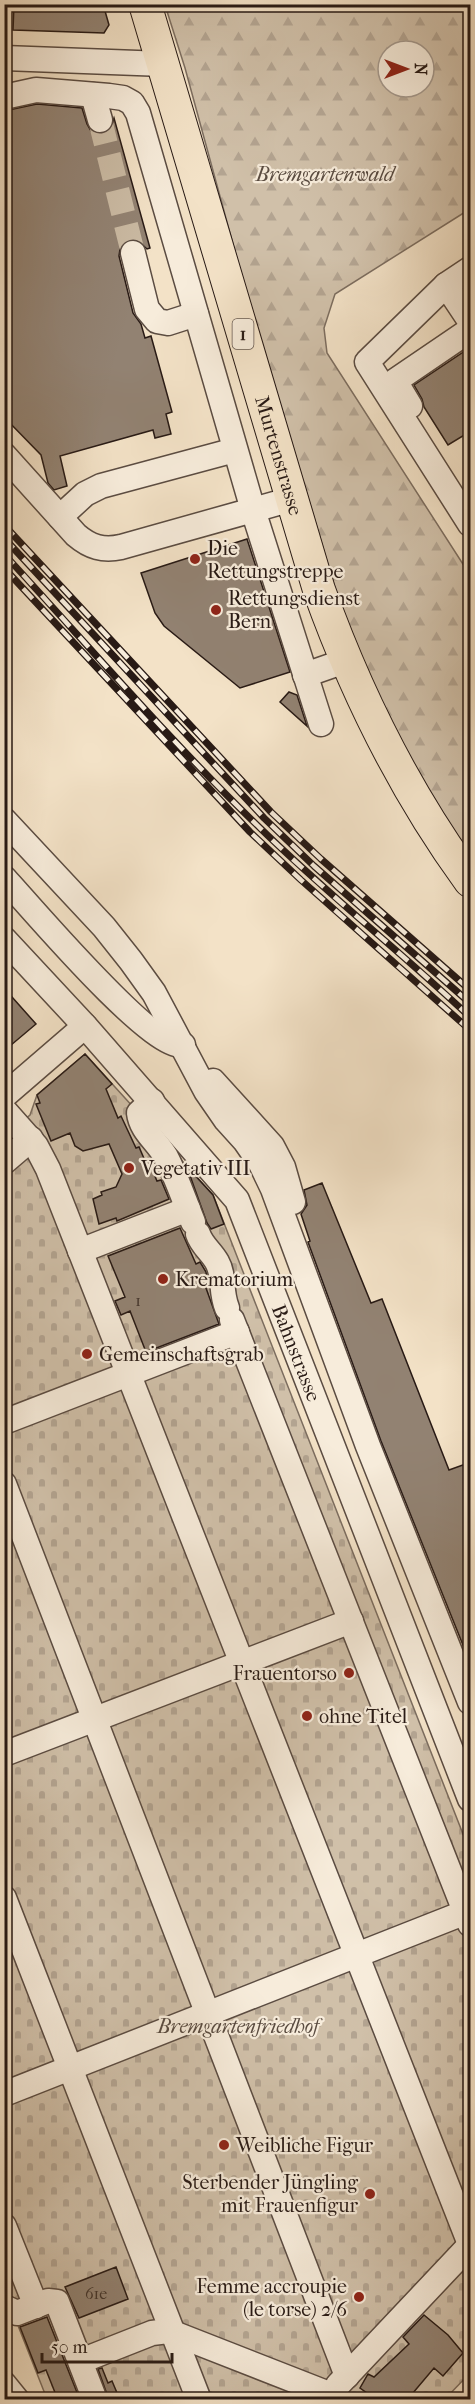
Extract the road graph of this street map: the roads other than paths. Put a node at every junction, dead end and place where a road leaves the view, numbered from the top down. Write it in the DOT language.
graph roads {
  1 [pos="145,4"];
  2 [pos="4,58"];
  3 [pos="164,64"];
  4 [pos="93,95"];
  5 [pos="4,97"];
  6 [pos="99,120"];
  7 [pos="133,253"];
  8 [pos="471,269"];
  9 [pos="446,285"];
  10 [pos="196,314"];
  11 [pos="471,321"];
  12 [pos="471,330"];
  13 [pos="235,450"];
  14 [pos="4,455"];
  15 [pos="292,500"];
  16 [pos="471,505"];
  17 [pos="252,510"];
  18 [pos="60,517"];
  19 [pos="471,524"];
  20 [pos="345,661"];
  21 [pos="305,675"];
  22 [pos="321,724"];
  23 [pos="4,820"];
  24 [pos="4,878"];
  25 [pos="471,880"];
  26 [pos="4,939"];
  27 [pos="85,1026"];
  28 [pos="183,1045"];
  29 [pos="4,1096"];
  30 [pos="152,1101"];
  31 [pos="4,1110"];
  32 [pos="31,1139"];
  33 [pos="4,1162"];
  34 [pos="193,1222"];
  35 [pos="80,1251"];
  36 [pos="304,1272"];
  37 [pos="271,1284"];
  38 [pos="232,1320"];
  39 [pos="129,1374"];
  40 [pos="4,1422"];
  41 [pos="382,1478"];
  42 [pos="4,1484"];
  43 [pos="352,1490"];
  44 [pos="351,1621"];
  45 [pos="243,1663"];
  46 [pos="471,1702"];
  47 [pos="95,1719"];
  48 [pos="4,1754"];
  49 [pos="464,1762"];
  50 [pos="471,1799"];
  51 [pos="4,1898"];
  52 [pos="468,1918"];
  53 [pos="358,1955"];
  54 [pos="208,2013"];
  55 [pos="70,2068"];
  56 [pos="4,2094"];
  57 [pos="4,2226"];
  58 [pos="471,2245"];
  59 [pos="36,2306"];
  60 [pos="4,2307"];
  61 [pos="174,2333"];
  62 [pos="81,2361"];
  63 [pos="347,2376"];
  64 [pos="4,2384"];
  65 [pos="326,2397"];
  66 [pos="17,2400"];
  67 [pos="95,2400"];
  68 [pos="199,2400"];
  1 -- 3 [label="main road, Murtenstrasse / 1"];
  2 -- 3 [label="street"];
  3 -- 15 [label="main road, Murtenstrasse / 1"];
  4 -- 5 [label="street"];
  4 -- 6 [label="street"];
  4 -- 10 [label="street"];
  7 -- 10 [label="street"];
  8 -- 9 [label="street"];
  9 -- 11 [label="street"];
  9 -- 19 [label="street"];
  10 -- 13 [label="street"];
  12 -- 16 [label="street"];
  13 -- 17 [label="street"];
  13 -- 18 [label="street"];
  14 -- 18 [label="street"];
  15 -- 17 [label="street"];
  15 -- 20 [label="main road, Murtenstrasse / 1"];
  17 -- 18 [label="street"];
  17 -- 21 [label="street"];
  20 -- 21 [label="street"];
  20 -- 25 [label="main road, Murtenstrasse / 1"];
  21 -- 22 [label="street"];
  23 -- 28 [label="street"];
  24 -- 28 [label="street"];
  26 -- 27 [label="street, Bahnstrasse"];
  27 -- 29 [label="street"];
  27 -- 30 [label="street, Bahnstrasse"];
  28 -- 36 [label="street"];
  30 -- 34 [label="street"];
  30 -- 37 [label="street, Bahnstrasse"];
  31 -- 32 [label="street"];
  32 -- 33 [label="street"];
  32 -- 35 [label="street"];
  34 -- 35 [label="street"];
  34 -- 38 [label="street"];
  35 -- 39 [label="street"];
  36 -- 37 [label="street"];
  36 -- 41 [label="street"];
  37 -- 43 [label="street, Bahnstrasse"];
  38 -- 39 [label="street"];
  38 -- 44 [label="street"];
  39 -- 40 [label="street"];
  39 -- 45 [label="street"];
  41 -- 43 [label="street"];
  41 -- 46 [label="street"];
  42 -- 47 [label="street"];
  43 -- 49 [label="street, Bahnstrasse"];
  44 -- 45 [label="street"];
  44 -- 52 [label="street"];
  45 -- 47 [label="street"];
  45 -- 53 [label="street"];
  47 -- 48 [label="street"];
  47 -- 54 [label="street"];
  49 -- 50 [label="street, Bahnstrasse"];
  51 -- 55 [label="street"];
  52 -- 53 [label="street"];
  53 -- 54 [label="street"];
  53 -- 58 [label="street"];
  54 -- 55 [label="street"];
  54 -- 63 [label="street"];
  55 -- 56 [label="street"];
  55 -- 61 [label="street"];
  57 -- 59 [label="street"];
  58 -- 63 [label="street"];
  59 -- 60 [label="street"];
  59 -- 62 [label="street"];
  61 -- 62 [label="street"];
  61 -- 65 [label="street"];
  61 -- 68 [label="street"];
  62 -- 67 [label="street"];
  63 -- 65 [label="street"];
  64 -- 66 [label="street"];
}
